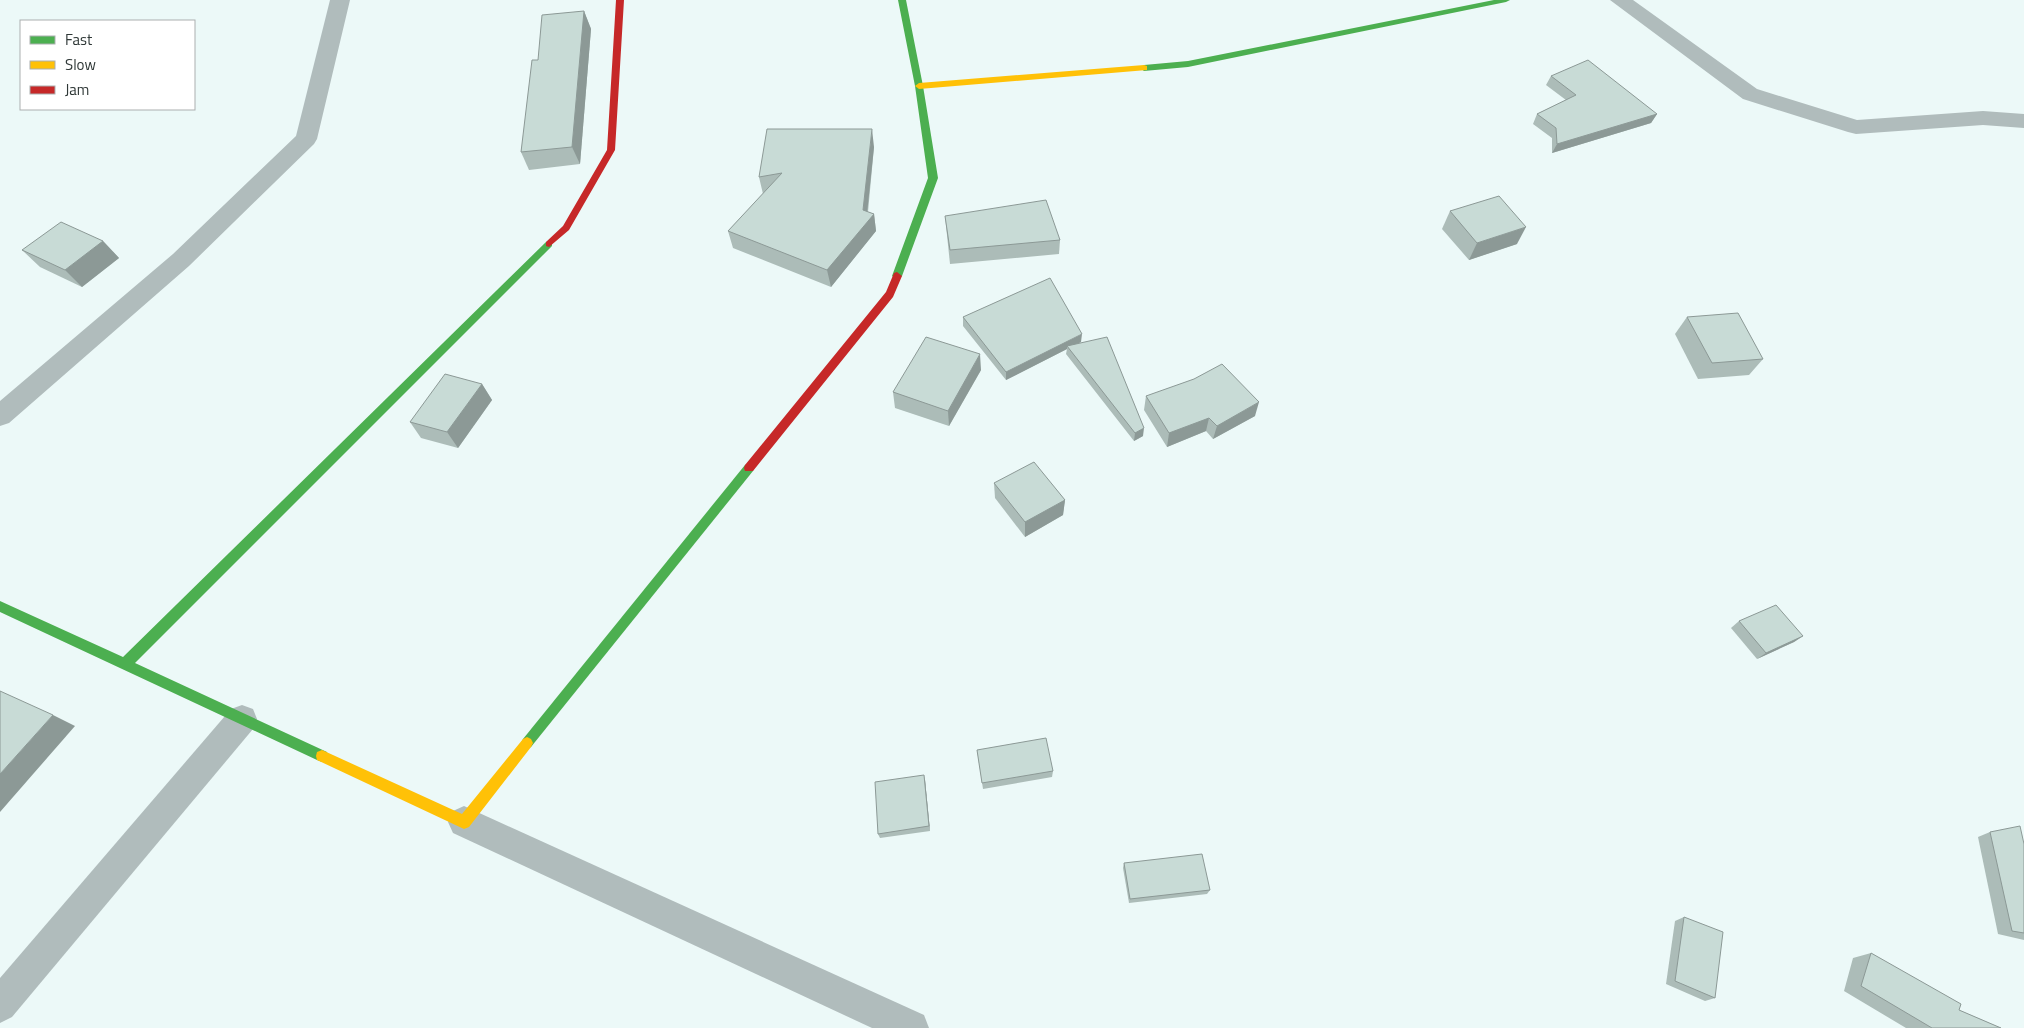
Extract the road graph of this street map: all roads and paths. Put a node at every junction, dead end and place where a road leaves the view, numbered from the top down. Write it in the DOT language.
graph roads {
  1 [pos="340,0"];
  2 [pos="620,0"];
  3 [pos="902,0"];
  4 [pos="1506,0"];
  5 [pos="1620,0"];
  6 [pos="919,86"];
  7 [pos="2024,122"];
  8 [pos="0,416"];
  9 [pos="0,606"];
  10 [pos="125,664"];
  11 [pos="242,719"];
  12 [pos="464,822"];
  13 [pos="0,1005"];
  14 [pos="911,1028"];
  1 -- 8 [label="street"];
  2 -- 10 [label="street"];
  3 -- 6 [label="street"];
  4 -- 6 [label="street"];
  5 -- 7 [label="street"];
  6 -- 12 [label="street"];
  9 -- 10 [label="street"];
  10 -- 11 [label="street"];
  11 -- 12 [label="street"];
  11 -- 13 [label="street"];
  12 -- 14 [label="street"];
}
